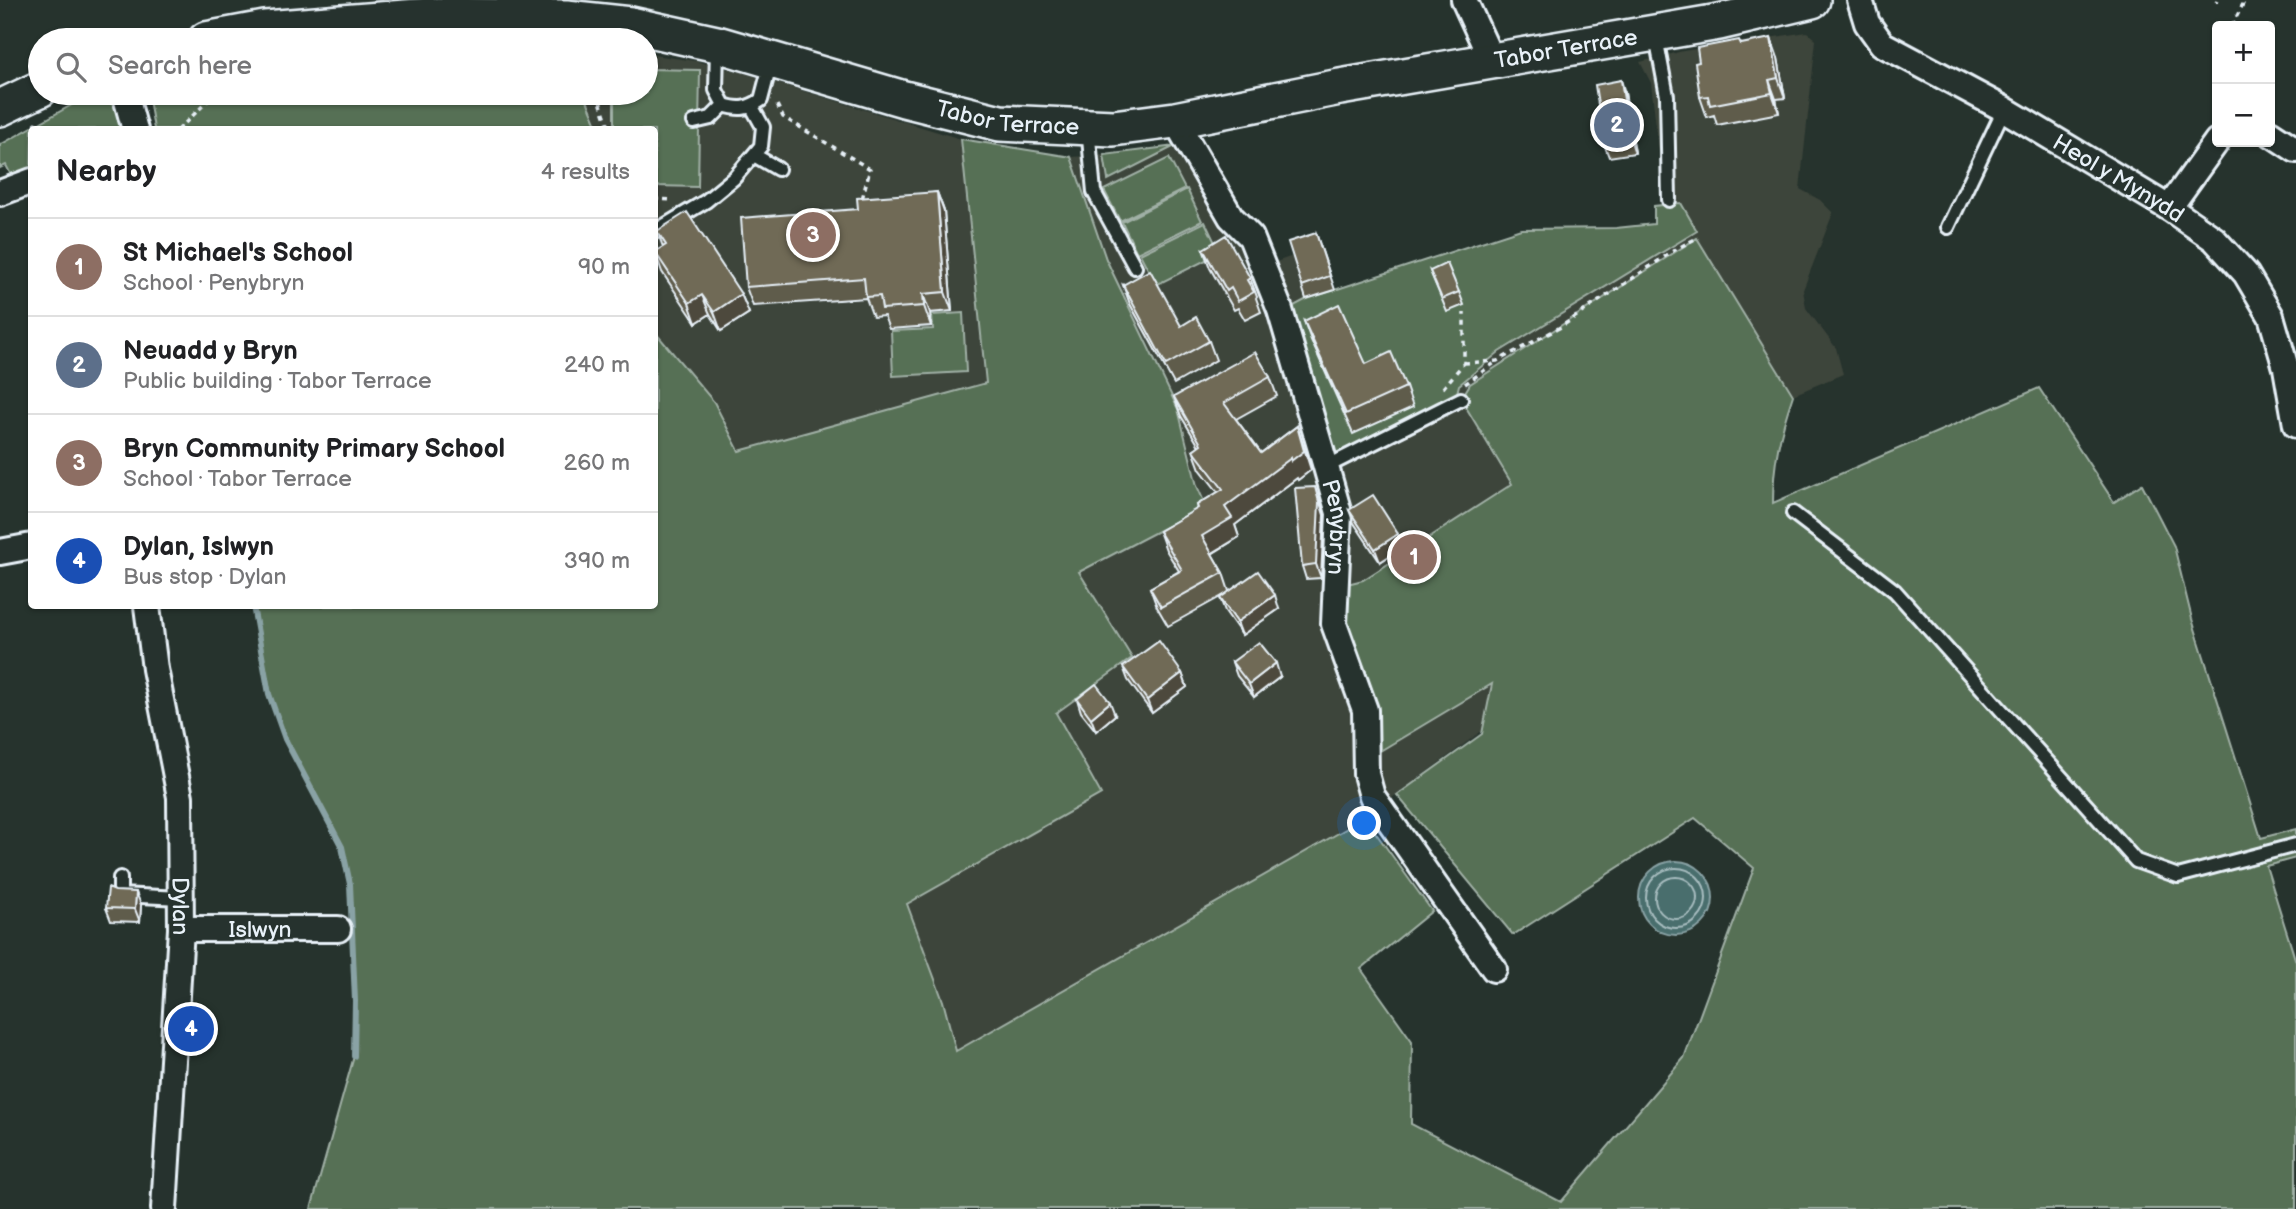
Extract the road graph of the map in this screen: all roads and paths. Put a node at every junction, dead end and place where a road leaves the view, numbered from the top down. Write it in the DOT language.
graph roads {
  1 [pos="1464,0"];
  2 [pos="1812,0"];
  3 [pos="1860,0"];
  4 [pos="2242,0"];
  5 [pos="2234,21"];
  6 [pos="278,28"];
  7 [pos="645,28"];
  8 [pos="658,31"];
  9 [pos="1656,33"];
  10 [pos="717,44"];
  11 [pos="772,60"];
  12 [pos="1492,61"];
  13 [pos="28,95"];
  14 [pos="128,105"];
  15 [pos="204,105"];
  16 [pos="601,105"];
  17 [pos="724,105"];
  18 [pos="752,107"];
  19 [pos="0,108"];
  20 [pos="2004,109"];
  21 [pos="1175,120"];
  22 [pos="694,122"];
  23 [pos="134,126"];
  24 [pos="182,126"];
  25 [pos="609,126"];
  26 [pos="1088,128"];
  27 [pos="2275,136"];
  28 [pos="2213,147"];
  29 [pos="2296,150"];
  30 [pos="754,155"];
  31 [pos="778,169"];
  32 [pos="28,182"];
  33 [pos="0,193"];
  34 [pos="1669,200"];
  35 [pos="862,201"];
  36 [pos="2169,208"];
  37 [pos="1948,227"];
  38 [pos="658,230"];
  39 [pos="1697,238"];
  40 [pos="1135,267"];
  41 [pos="1464,313"];
  42 [pos="1497,361"];
  43 [pos="1464,363"];
  44 [pos="1438,394"];
  45 [pos="1461,399"];
  46 [pos="2296,425"];
  47 [pos="1326,467"];
  48 [pos="1793,513"];
  49 [pos="28,547"];
  50 [pos="0,552"];
  51 [pos="147,609"];
  52 [pos="2296,845"];
  53 [pos="120,878"];
  54 [pos="181,898"];
  55 [pos="181,929"];
  56 [pos="338,929"];
  57 [pos="1494,970"];
  58 [pos="164,1209"];
  1 -- 12 [label="street"];
  2 -- 9 [label="main road, Tabor Terrace"];
  3 -- 20 [label="street, Heol y Mynydd"];
  4 -- 5 [label="path"];
  6 -- 7 [label="main road, Tabor Terrace"];
  8 -- 10 [label="main road, Tabor Terrace"];
  9 -- 12 [label="main road, Tabor Terrace"];
  9 -- 34 [label="lane"];
  10 -- 11 [label="main road, Tabor Terrace"];
  10 -- 17 [label="lane"];
  11 -- 18 [label="lane"];
  11 -- 26 [label="main road, Tabor Terrace"];
  11 -- 35 [label="path"];
  12 -- 21 [label="main road, Tabor Terrace"];
  13 -- 19 [label="main road"];
  14 -- 23 [label="street"];
  15 -- 24 [label="path"];
  16 -- 25 [label="path"];
  17 -- 18 [label="lane"];
  17 -- 22 [label="lane"];
  18 -- 30 [label="lane"];
  20 -- 36 [label="street, Heol y Mynydd"];
  20 -- 37 [label="lane"];
  21 -- 26 [label="main road, Tabor Terrace"];
  21 -- 47 [label="street, Penybryn"];
  26 -- 40 [label="lane"];
  27 -- 29 [label="street"];
  28 -- 36 [label="street"];
  30 -- 31 [label="lane"];
  30 -- 38 [label="lane"];
  32 -- 33 [label="street"];
  36 -- 46 [label="street, Heol y Mynydd"];
  39 -- 42 [label="path"];
  41 -- 43 [label="path"];
  42 -- 43 [label="path"];
  42 -- 45 [label="path"];
  43 -- 44 [label="path"];
  45 -- 47 [label="lane"];
  47 -- 57 [label="street, Penybryn"];
  48 -- 52 [label="lane"];
  49 -- 50 [label="street"];
  51 -- 54 [label="street, Dylan"];
  53 -- 54 [label="lane"];
  54 -- 55 [label="street, Dylan"];
  55 -- 56 [label="street, Islwyn"];
  55 -- 58 [label="street, Dylan"];
}
